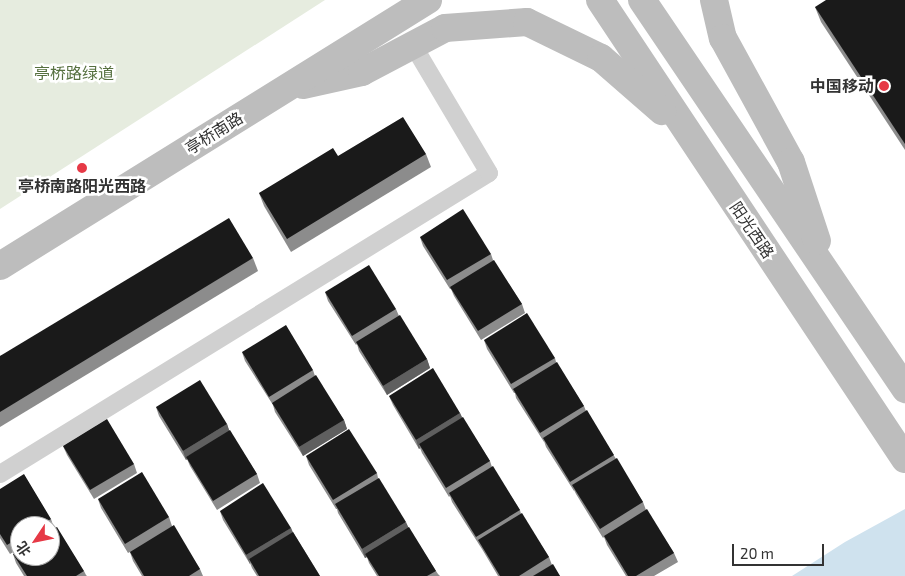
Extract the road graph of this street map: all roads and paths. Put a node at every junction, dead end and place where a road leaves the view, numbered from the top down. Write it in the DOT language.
graph roads {
  1 [pos="388,0"];
  2 [pos="428,0"];
  3 [pos="600,0"];
  4 [pos="642,0"];
  5 [pos="714,0"];
  6 [pos="365,38"];
  7 [pos="413,45"];
  8 [pos="284,89"];
  9 [pos="688,134"];
  10 [pos="0,266"];
  11 [pos="828,274"];
  12 [pos="905,390"];
  13 [pos="905,459"];
  14 [pos="0,474"];
  1 -- 6 [label="street"];
  2 -- 6 [label="street, 亭桥南路"];
  3 -- 9 [label="street, 阳光西路"];
  4 -- 11 [label="street"];
  5 -- 11 [label="street"];
  6 -- 8 [label="street, 亭桥南路"];
  7 -- 8 [label="street"];
  7 -- 9 [label="street"];
  7 -- 14 [label="lane"];
  8 -- 10 [label="street, 亭桥南路"];
  9 -- 13 [label="street, 阳光西路"];
  11 -- 12 [label="street"];
}
